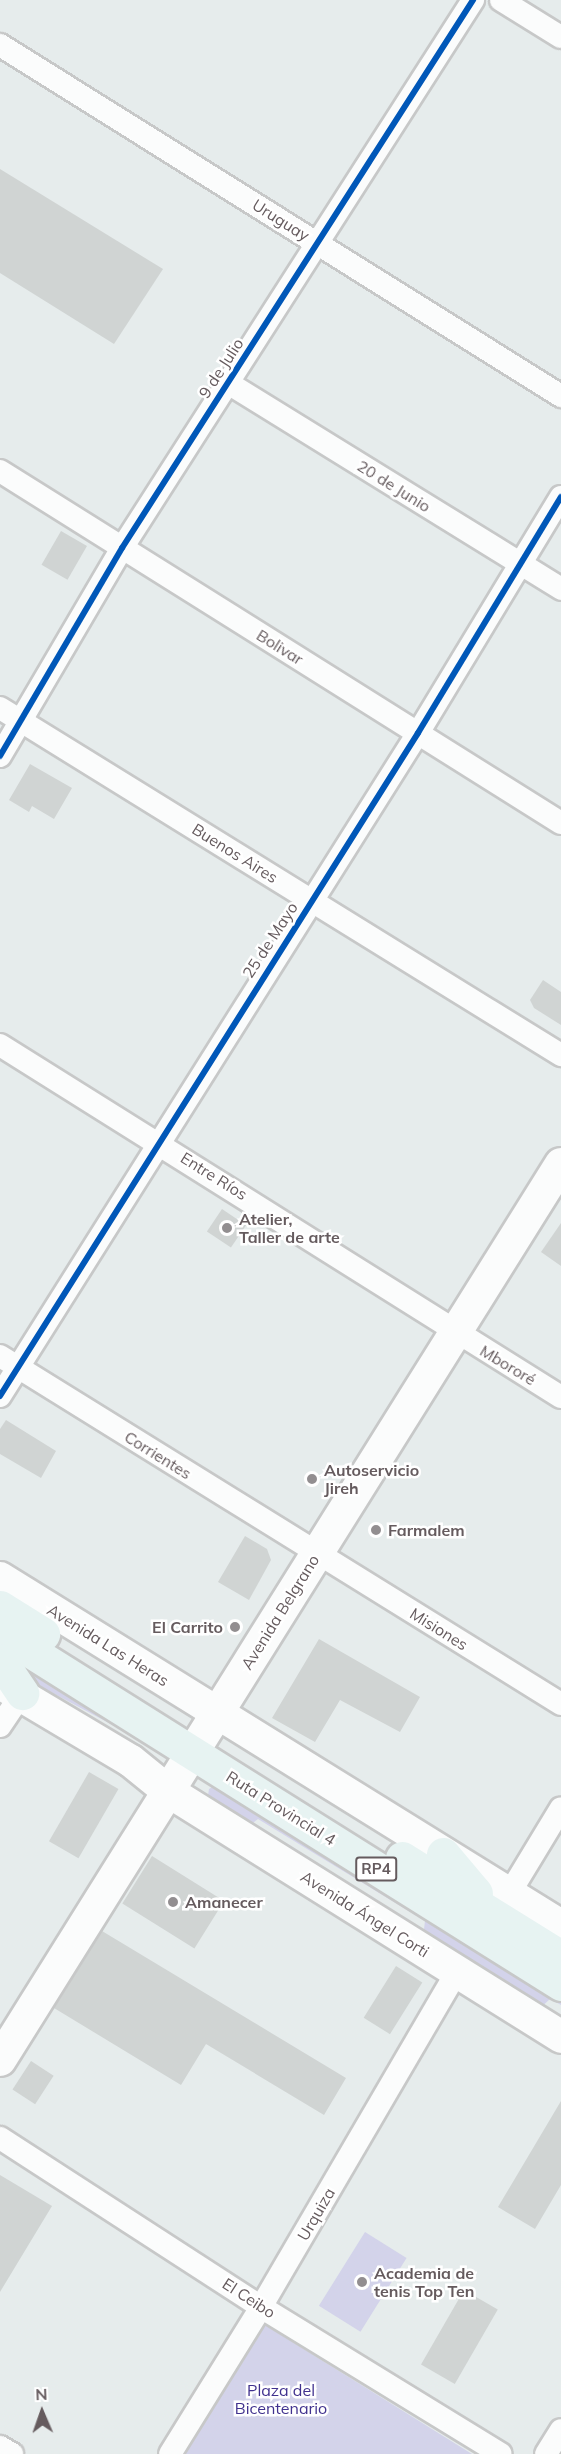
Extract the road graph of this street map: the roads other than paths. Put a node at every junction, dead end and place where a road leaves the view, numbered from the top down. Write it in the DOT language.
graph roads {
  1 [pos="473,0"];
  2 [pos="501,0"];
  3 [pos="561,37"];
  4 [pos="0,45"];
  5 [pos="319,243"];
  6 [pos="228,383"];
  7 [pos="561,396"];
  8 [pos="0,471"];
  9 [pos="561,497"];
  10 [pos="122,548"];
  11 [pos="519,563"];
  12 [pos="561,589"];
  13 [pos="0,708"];
  14 [pos="22,722"];
  15 [pos="418,733"];
  16 [pos="0,756"];
  17 [pos="561,823"];
  18 [pos="312,900"];
  19 [pos="0,1045"];
  20 [pos="561,1056"];
  21 [pos="159,1142"];
  22 [pos="561,1164"];
  23 [pos="455,1331"];
  24 [pos="9,1361"];
  25 [pos="0,1396"];
  26 [pos="561,1397"];
  27 [pos="317,1554"];
  28 [pos="0,1578"];
  29 [pos="0,1607"];
  30 [pos="0,1632"];
  31 [pos="0,1660"];
  32 [pos="11,1688"];
  33 [pos="561,1704"];
  34 [pos="0,1726"];
  35 [pos="204,1733"];
  36 [pos="168,1791"];
  37 [pos="561,1808"];
  38 [pos="443,1854"];
  39 [pos="500,1904"];
  40 [pos="561,1926"];
  41 [pos="561,1957"];
  42 [pos="457,1972"];
  43 [pos="561,1984"];
  44 [pos="561,2037"];
  45 [pos="0,2060"];
  46 [pos="0,2138"];
  47 [pos="261,2307"];
  48 [pos="561,2430"];
  49 [pos="0,2446"];
  50 [pos="12,2454"];
  51 [pos="170,2454"];
  52 [pos="501,2454"];
  53 [pos="546,2454"];
  1 -- 5 [label="street, 9 de Julio"];
  2 -- 3 [label="street"];
  4 -- 5 [label="street, Uruguay"];
  5 -- 6 [label="street, 9 de Julio"];
  5 -- 7 [label="street, Uruguay"];
  6 -- 10 [label="street, 9 de Julio"];
  6 -- 11 [label="street, 20 de Junio"];
  8 -- 10 [label="street, Bolivar"];
  9 -- 11 [label="street, 25 de Mayo"];
  10 -- 14 [label="street, 9 de Julio"];
  10 -- 15 [label="street, Bolivar"];
  11 -- 12 [label="street, 20 de Junio"];
  11 -- 15 [label="street, 25 de Mayo"];
  13 -- 14 [label="street, Buenos Aires"];
  14 -- 16 [label="street, 9 de Julio"];
  14 -- 18 [label="street, Buenos Aires"];
  15 -- 17 [label="street, Bolivar"];
  15 -- 18 [label="street, 25 de Mayo"];
  18 -- 20 [label="street, Buenos Aires"];
  18 -- 21 [label="street, 25 de Mayo"];
  19 -- 21 [label="street, Entre Ríos"];
  21 -- 23 [label="street, Entre Ríos"];
  21 -- 24 [label="street, 25 de Mayo"];
  22 -- 23 [label="main road, Avenida Belgrano"];
  23 -- 26 [label="street, Mbororé"];
  23 -- 27 [label="main road, Avenida Belgrano"];
  24 -- 25 [label="street, 25 de Mayo"];
  24 -- 27 [label="street, Corrientes"];
  27 -- 33 [label="street, Misiones"];
  27 -- 35 [label="main road, Avenida Belgrano"];
  28 -- 35 [label="main road, Avenida Las Heras"];
  29 -- 35 [label="main road, Ruta Provincial 4 / RP4"];
  30 -- 35 [label="main road, Ruta Provincial 4 / RP4"];
  31 -- 32 [label="main road"];
  32 -- 34 [label="street"];
  32 -- 36 [label="main road"];
  35 -- 36 [label="main road, Avenida Belgrano"];
  35 -- 38 [label="main road"];
  35 -- 39 [label="main road, Ruta Provincial 4 / RP4"];
  35 -- 43 [label="main road, Ruta Provincial 4 / RP4"];
  36 -- 42 [label="main road, Avenida Ángel Corti / RP4"];
  36 -- 45 [label="main road, Avenida Belgrano"];
  37 -- 39 [label="street"];
  38 -- 39 [label="main road"];
  39 -- 40 [label="main road"];
  39 -- 41 [label="main road, Ruta Provincial 4 / RP4"];
  42 -- 44 [label="main road, Avenida Ángel Corti / RP4"];
  42 -- 47 [label="street, Urquiza"];
  46 -- 47 [label="street, El Ceibo"];
  47 -- 51 [label="street, Urquiza"];
  47 -- 52 [label="street, El Ceibo"];
  48 -- 53 [label="street"];
  49 -- 50 [label="street"];
}
